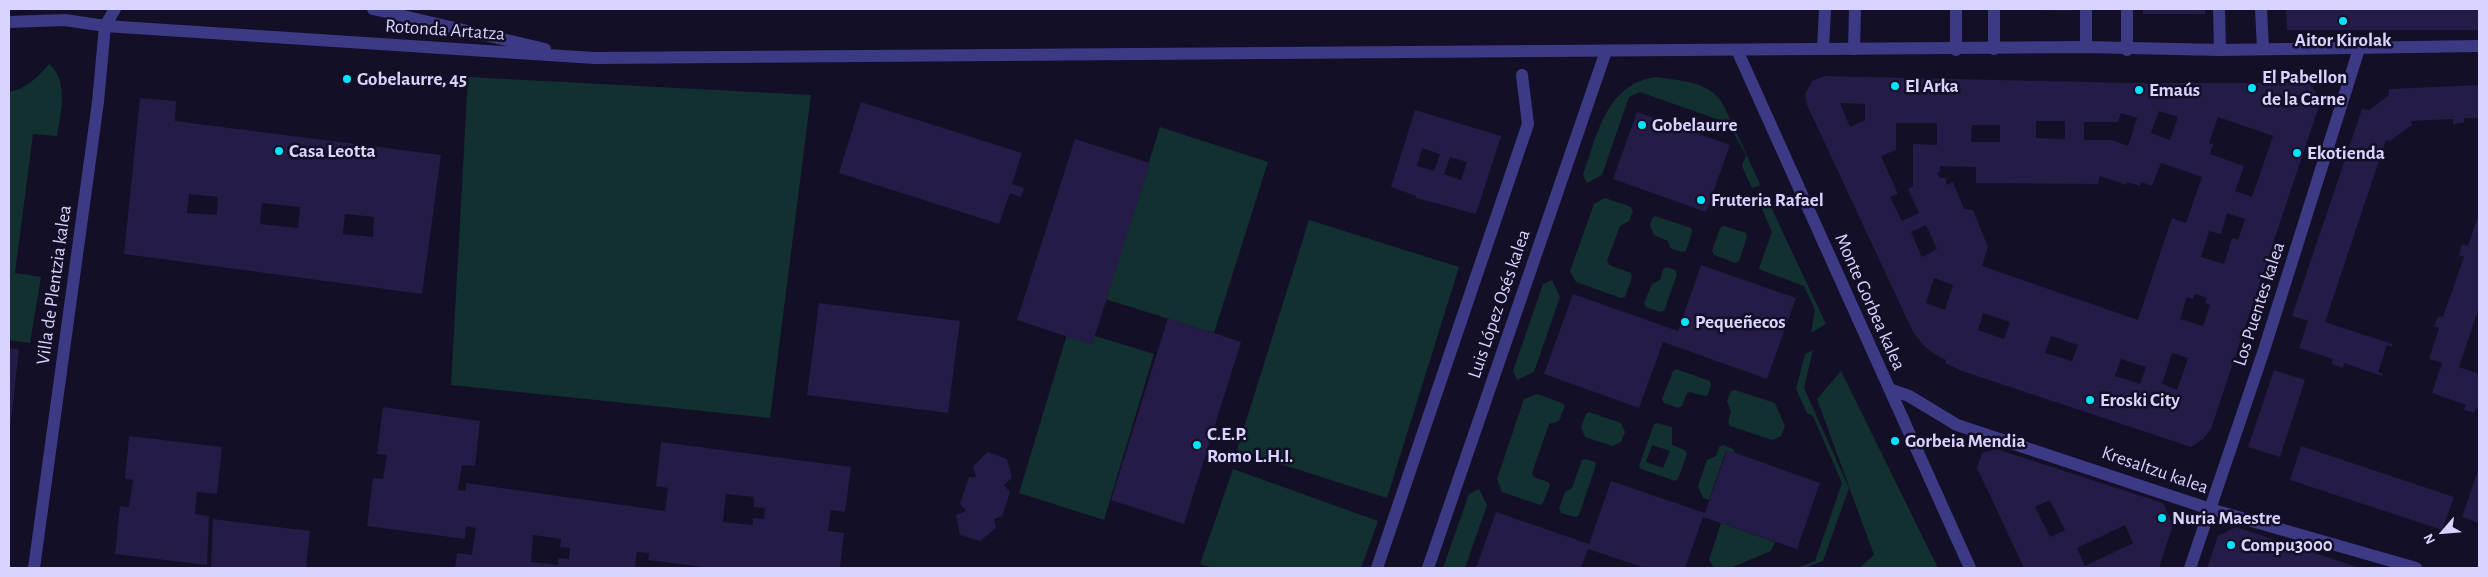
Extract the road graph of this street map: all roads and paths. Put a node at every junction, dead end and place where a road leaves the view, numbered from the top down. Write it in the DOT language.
graph roads {
  1 [pos="115,9"];
  2 [pos="373,9"];
  3 [pos="1824,9"];
  4 [pos="1855,9"];
  5 [pos="1956,9"];
  6 [pos="1994,9"];
  7 [pos="2086,9"];
  8 [pos="2127,9"];
  9 [pos="2219,9"];
  10 [pos="2261,9"];
  11 [pos="9,22"];
  12 [pos="105,26"];
  13 [pos="2479,46"];
  14 [pos="2086,47"];
  15 [pos="1824,49"];
  16 [pos="1854,49"];
  17 [pos="1994,49"];
  18 [pos="2263,49"];
  19 [pos="2359,49"];
  20 [pos="1737,50"];
  21 [pos="1956,50"];
  22 [pos="2127,50"];
  23 [pos="2220,50"];
  24 [pos="1606,51"];
  25 [pos="594,58"];
  26 [pos="1522,75"];
  27 [pos="1889,389"];
  28 [pos="2210,509"];
  29 [pos="34,568"];
  30 [pos="1376,568"];
  31 [pos="1428,568"];
  32 [pos="1970,568"];
  33 [pos="2190,568"];
  34 [pos="2416,568"];
  1 -- 12 [label="street, Villa de Plentzia kalea"];
  2 -- 25 [label="street, Rotonda Artatza"];
  3 -- 15 [label="street"];
  4 -- 16 [label="street"];
  5 -- 21 [label="street"];
  6 -- 17 [label="street"];
  7 -- 14 [label="street"];
  8 -- 22 [label="street"];
  9 -- 23 [label="street"];
  10 -- 18 [label="street"];
  11 -- 12 [label="street, Rotonda Artatza"];
  12 -- 25 [label="street, Rotonda Artatza"];
  12 -- 29 [label="street, Villa de Plentzia kalea"];
  13 -- 19 [label="street"];
  14 -- 17 [label="street"];
  14 -- 22 [label="street"];
  15 -- 16 [label="street"];
  15 -- 20 [label="street"];
  16 -- 21 [label="street"];
  17 -- 21 [label="street"];
  18 -- 19 [label="street"];
  18 -- 23 [label="street"];
  19 -- 28 [label="street, Los Puentes kalea"];
  20 -- 24 [label="street"];
  20 -- 27 [label="street, Monte Gorbea kalea"];
  22 -- 23 [label="street"];
  24 -- 25 [label="street"];
  24 -- 31 [label="street, Luis López Osés kalea"];
  26 -- 30 [label="street, Luis López Osés kalea"];
  27 -- 28 [label="street, Kresaltzu kalea"];
  27 -- 32 [label="street, Monte Gorbea kalea"];
  28 -- 33 [label="street, Los Puentes kalea"];
  28 -- 34 [label="street, Kresaltzu kalea"];
}
